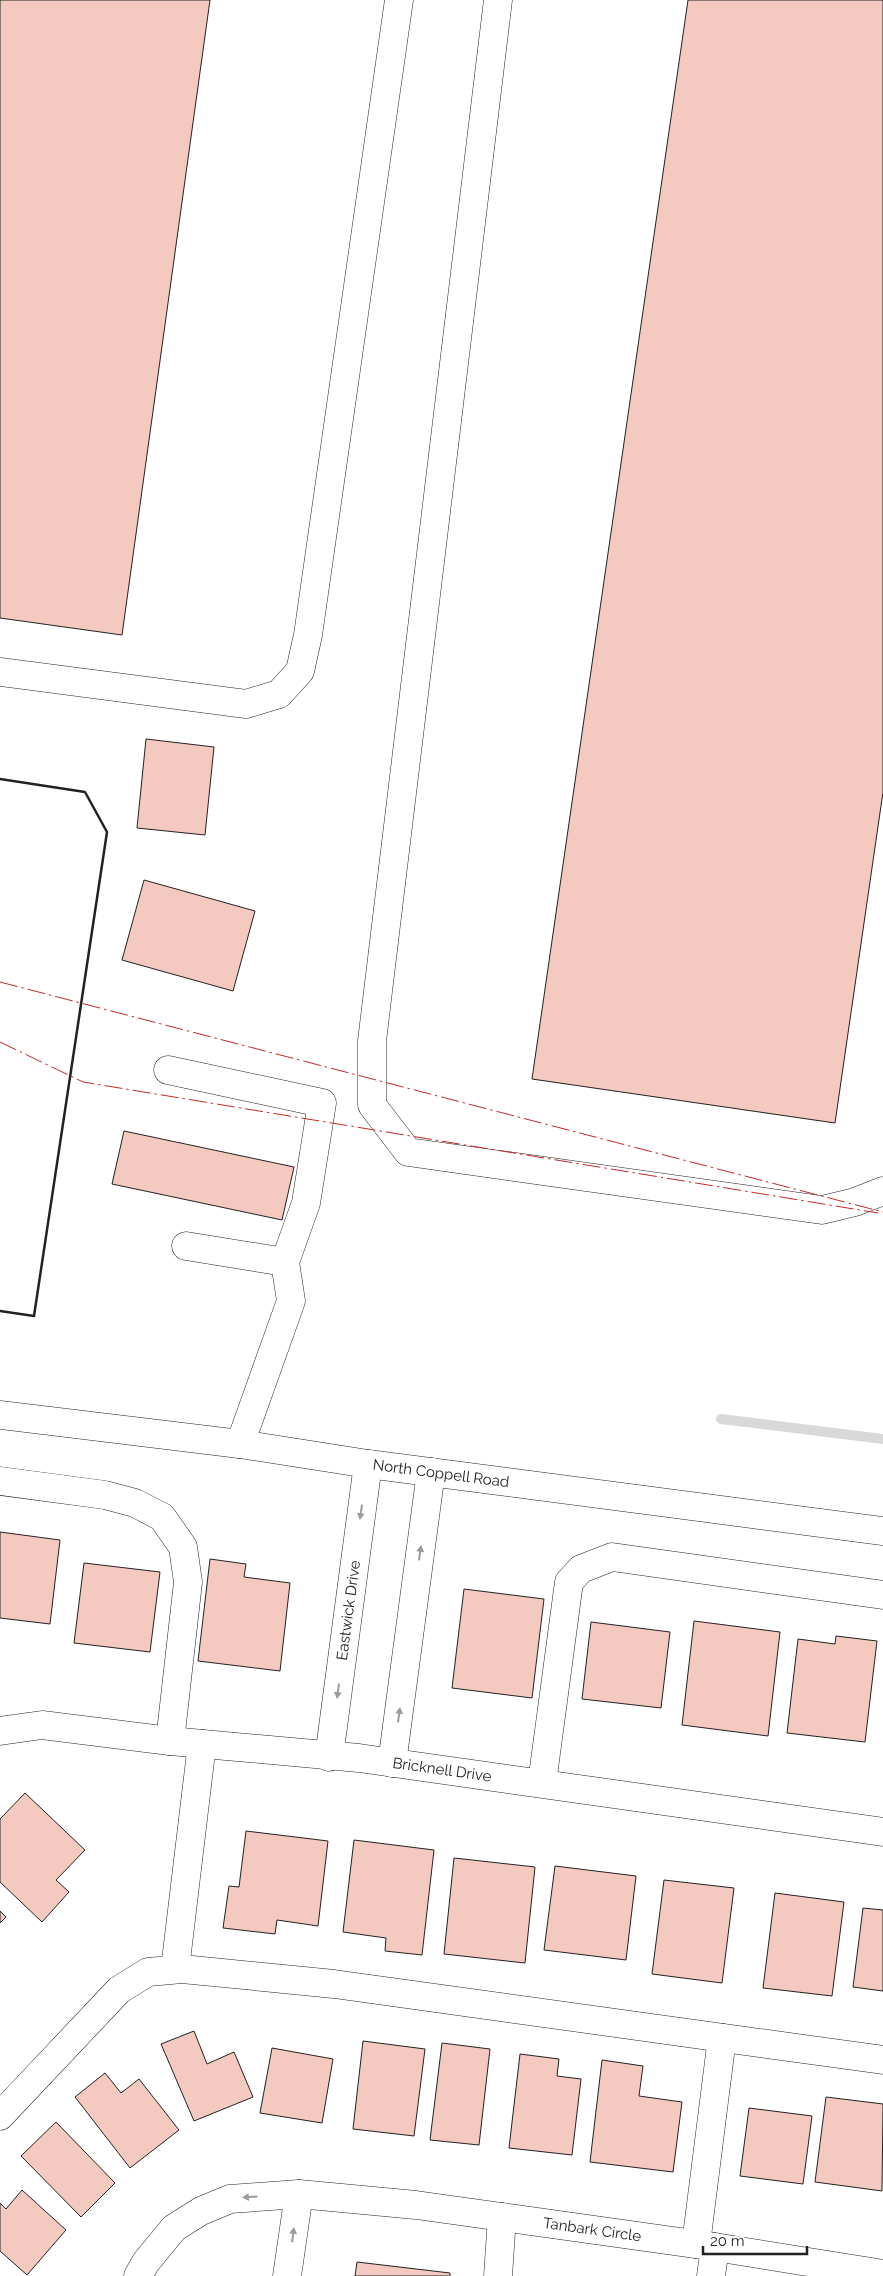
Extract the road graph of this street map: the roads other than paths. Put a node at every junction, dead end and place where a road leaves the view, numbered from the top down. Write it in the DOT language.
graph roads {
  1 [pos="399,0"];
  2 [pos="498,0"];
  3 [pos="0,672"];
  4 [pos="168,1070"];
  5 [pos="883,1191"];
  6 [pos="186,1246"];
  7 [pos="285,1262"];
  8 [pos="0,1415"];
  9 [pos="240,1444"];
  10 [pos="368,1464"];
  11 [pos="431,1472"];
  12 [pos="0,1481"];
  13 [pos="883,1531"];
  14 [pos="883,1595"];
  15 [pos="0,1731"];
  16 [pos="170,1741"];
  17 [pos="202,1744"];
  18 [pos="329,1757"];
  19 [pos="392,1763"];
  20 [pos="542,1783"];
  21 [pos="883,1832"];
  22 [pos="175,1969"];
  23 [pos="722,2038"];
  24 [pos="883,2060"];
  25 [pos="0,2116"];
  26 [pos="298,2194"];
  27 [pos="502,2217"];
  28 [pos="706,2246"];
  29 [pos="883,2274"];
  30 [pos="138,2276"];
  31 [pos="288,2276"];
  32 [pos="498,2276"];
  33 [pos="712,2276"];
  1 -- 3 [label="street"];
  2 -- 5 [label="street"];
  4 -- 7 [label="street"];
  6 -- 7 [label="street"];
  7 -- 9 [label="street"];
  8 -- 9 [label="street, North Coppell Road"];
  9 -- 10 [label="street, North Coppell Road"];
  10 -- 11 [label="street, North Coppell Road"];
  10 -- 18 [label="street, Eastwick Drive, one-way"];
  11 -- 13 [label="street, North Coppell Road"];
  19 -- 11 [label="street, one-way"];
  12 -- 16 [label="street"];
  14 -- 20 [label="street"];
  15 -- 16 [label="street, Bricknell Drive"];
  16 -- 17 [label="street, Bricknell Drive"];
  17 -- 18 [label="street, Bricknell Drive"];
  17 -- 22 [label="street"];
  18 -- 19 [label="street, Bricknell Drive"];
  19 -- 20 [label="street, Bricknell Drive"];
  20 -- 21 [label="street, Bricknell Drive"];
  22 -- 23 [label="street"];
  22 -- 25 [label="street"];
  23 -- 24 [label="street"];
  23 -- 28 [label="street"];
  26 -- 27 [label="street, Tanbark Circle"];
  26 -- 30 [label="street, Tanbark Circle, one-way"];
  31 -- 26 [label="street, one-way"];
  27 -- 28 [label="street, Tanbark Circle"];
  27 -- 32 [label="street"];
  28 -- 29 [label="street, Tanbark Circle"];
  28 -- 33 [label="street"];
}
